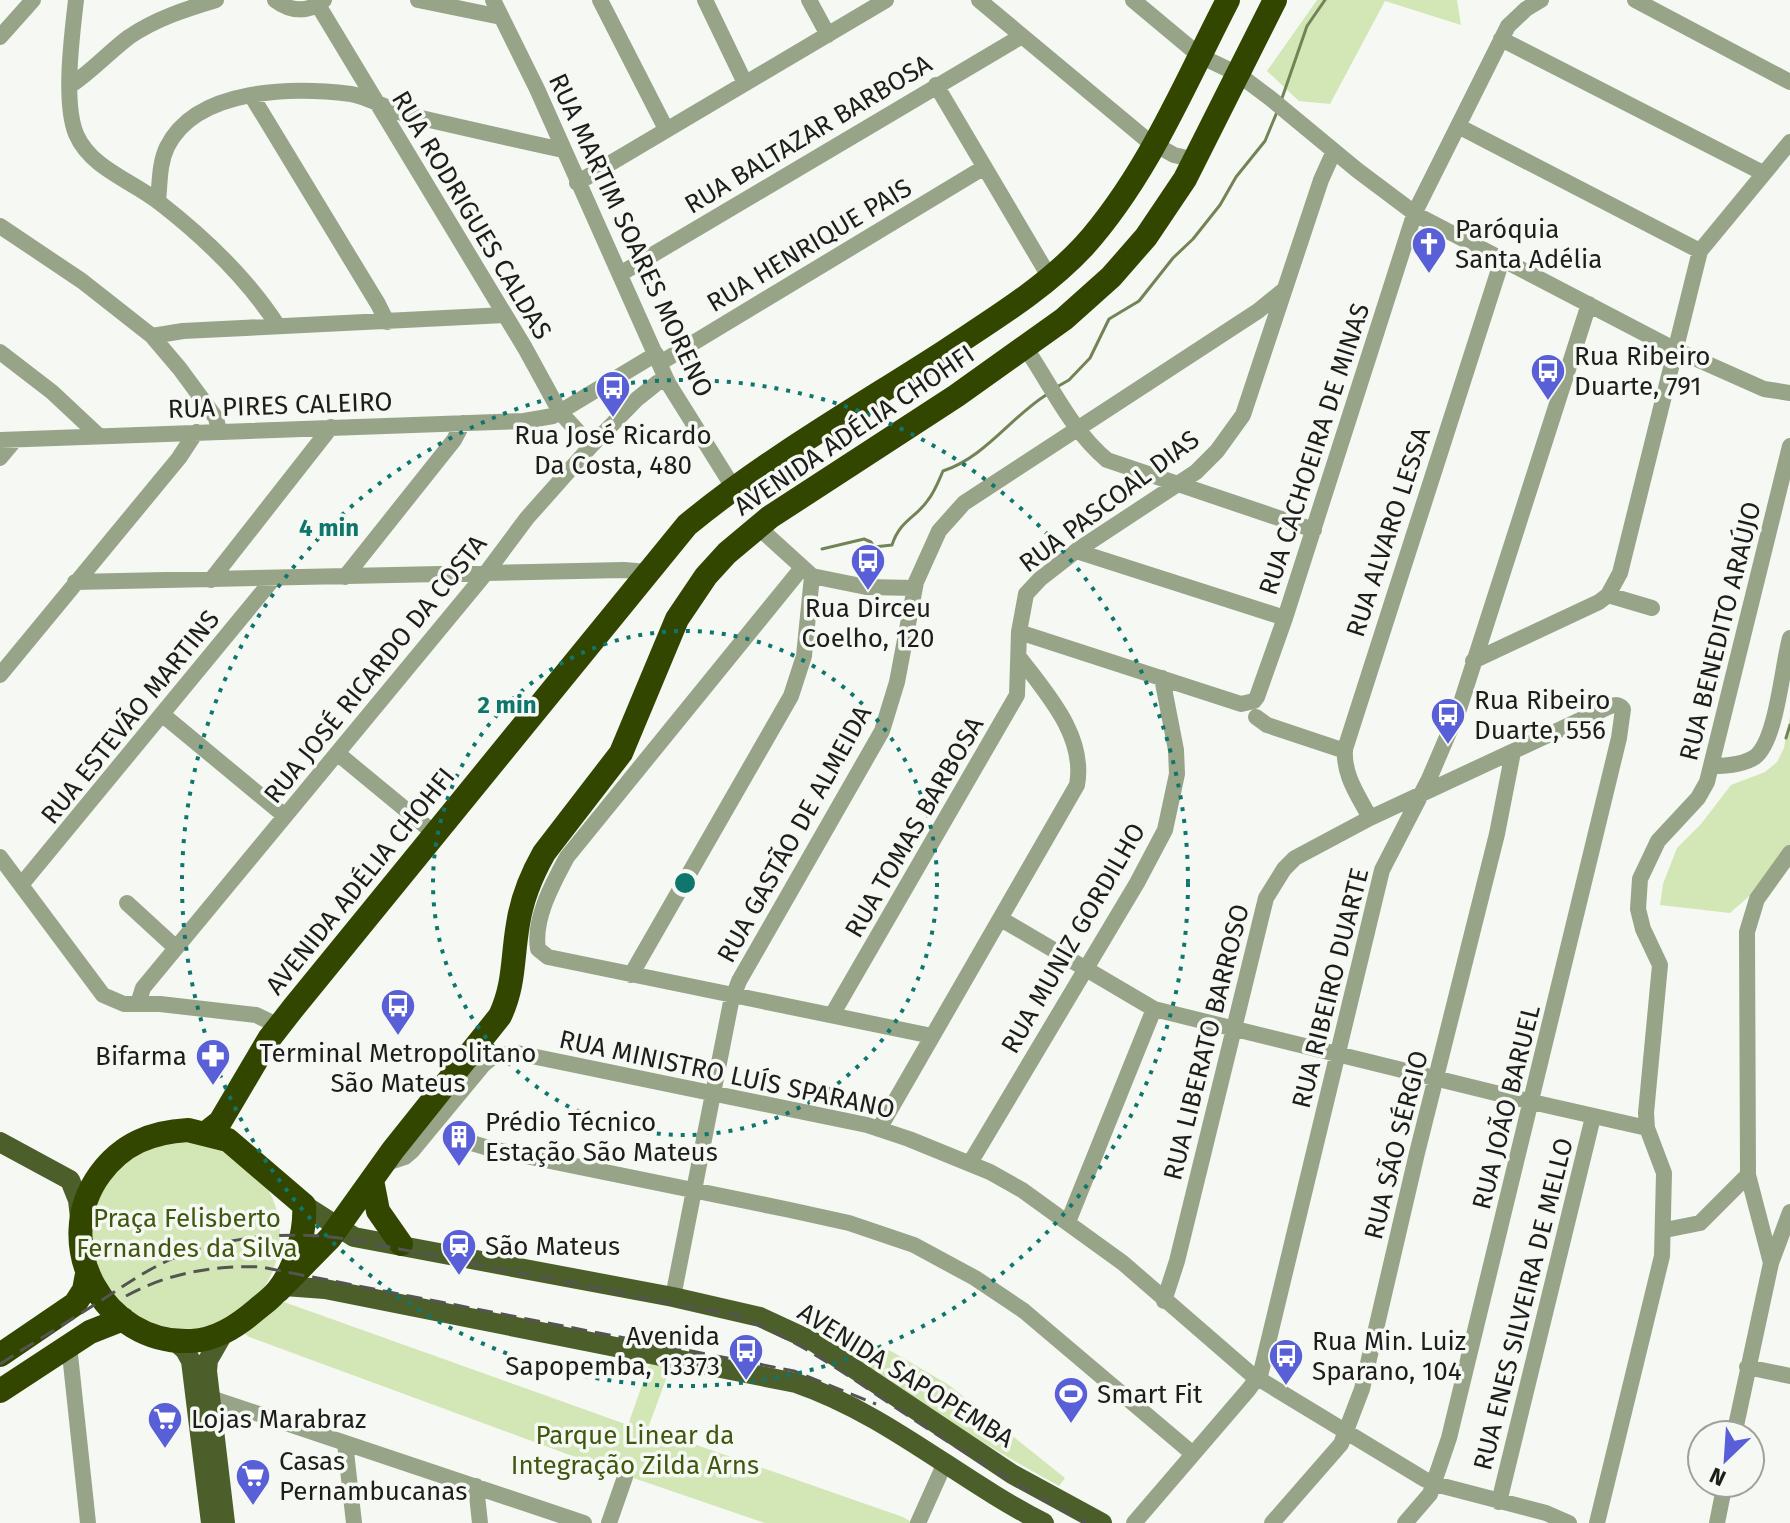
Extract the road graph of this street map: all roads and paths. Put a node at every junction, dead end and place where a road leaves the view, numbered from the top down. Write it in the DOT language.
graph roads {
  1 [pos="33,0"];
  2 [pos="76,0"];
  3 [pos="216,0"];
  4 [pos="275,0"];
  5 [pos="418,0"];
  6 [pos="493,0"];
  7 [pos="600,0"];
  8 [pos="705,0"];
  9 [pos="809,0"];
  10 [pos="886,0"];
  11 [pos="979,0"];
  12 [pos="1133,0"];
  13 [pos="1228,0"];
  14 [pos="1275,0"];
  15 [pos="1541,0"];
  16 [pos="1635,0"];
  17 [pos="321,2"];
  18 [pos="8,17"];
  19 [pos="501,17"];
  20 [pos="828,35"];
  21 [pos="1022,36"];
  22 [pos="0,37"];
  23 [pos="1501,39"];
  24 [pos="1219,65"];
  25 [pos="1790,82"];
  26 [pos="745,83"];
  27 [pos="71,85"];
  28 [pos="936,85"];
  29 [pos="251,95"];
  30 [pos="377,104"];
  31 [pos="1458,126"];
  32 [pos="666,129"];
  33 [pos="1790,142"];
  34 [pos="1155,145"];
  35 [pos="563,150"];
  36 [pos="1334,151"];
  37 [pos="1195,160"];
  38 [pos="983,168"];
  39 [pos="1763,173"];
  40 [pos="577,183"];
  41 [pos="158,201"];
  42 [pos="1415,214"];
  43 [pos="0,226"];
  44 [pos="1700,251"];
  45 [pos="1502,260"];
  46 [pos="620,274"];
  47 [pos="1050,278"];
  48 [pos="1285,289"];
  49 [pos="1589,304"];
  50 [pos="505,315"];
  51 [pos="387,322"];
  52 [pos="278,326"];
  53 [pos="152,336"];
  54 [pos="1025,347"];
  55 [pos="1674,349"];
  56 [pos="0,352"];
  57 [pos="658,359"];
  58 [pos="667,380"];
  59 [pos="1790,393"];
  60 [pos="560,412"];
  61 [pos="463,423"];
  62 [pos="331,427"];
  63 [pos="1078,428"];
  64 [pos="219,431"];
  65 [pos="196,432"];
  66 [pos="99,436"];
  67 [pos="8,440"];
  68 [pos="591,446"];
  69 [pos="1790,446"];
  70 [pos="0,458"];
  71 [pos="1177,484"];
  72 [pos="733,487"];
  73 [pos="758,527"];
  74 [pos="1314,530"];
  75 [pos="1076,551"];
  76 [pos="648,572"];
  77 [pos="807,572"];
  78 [pos="486,573"];
  79 [pos="345,577"];
  80 [pos="274,578"];
  81 [pos="211,580"];
  82 [pos="75,582"];
  83 [pos="914,588"];
  84 [pos="1608,595"];
  85 [pos="1652,608"];
  86 [pos="1285,618"];
  87 [pos="1019,632"];
  88 [pos="1790,638"];
  89 [pos="1019,657"];
  90 [pos="1473,661"];
  91 [pos="0,675"];
  92 [pos="1162,678"];
  93 [pos="1606,708"];
  94 [pos="163,715"];
  95 [pos="1256,717"];
  96 [pos="1345,751"];
  97 [pos="1513,752"];
  98 [pos="337,753"];
  99 [pos="1712,766"];
  100 [pos="1420,794"];
  101 [pos="285,816"];
  102 [pos="1370,818"];
  103 [pos="434,833"];
  104 [pos="1790,853"];
  105 [pos="0,857"];
  106 [pos="21,885"];
  107 [pos="127,903"];
  108 [pos="1001,919"];
  109 [pos="176,948"];
  110 [pos="1085,969"];
  111 [pos="631,975"];
  112 [pos="733,996"];
  113 [pos="138,1004"];
  114 [pos="1154,1009"];
  115 [pos="832,1015"];
  116 [pos="279,1026"];
  117 [pos="1234,1029"];
  118 [pos="932,1036"];
  119 [pos="1338,1054"];
  120 [pos="1436,1079"];
  121 [pos="714,1094"];
  122 [pos="1532,1102"];
  123 [pos="1593,1117"];
  124 [pos="1647,1128"];
  125 [pos="879,1129"];
  126 [pos="0,1132"];
  127 [pos="206,1133"];
  128 [pos="458,1139"];
  129 [pos="0,1142"];
  130 [pos="970,1163"];
  131 [pos="102,1170"];
  132 [pos="377,1172"];
  133 [pos="1748,1175"];
  134 [pos="694,1189"];
  135 [pos="304,1205"];
  136 [pos="1790,1212"];
  137 [pos="80,1219"];
  138 [pos="1068,1222"];
  139 [pos="337,1227"];
  140 [pos="1665,1230"];
  141 [pos="401,1244"];
  142 [pos="1771,1263"];
  143 [pos="87,1274"];
  144 [pos="281,1289"];
  145 [pos="673,1297"];
  146 [pos="1164,1301"];
  147 [pos="123,1319"];
  148 [pos="223,1334"];
  149 [pos="175,1341"];
  150 [pos="69,1345"];
  151 [pos="0,1355"];
  152 [pos="1747,1367"];
  153 [pos="1790,1376"];
  154 [pos="1257,1377"];
  155 [pos="0,1391"];
  156 [pos="211,1398"];
  157 [pos="1737,1419"];
  158 [pos="1346,1433"];
  159 [pos="345,1443"];
  160 [pos="1193,1454"];
  161 [pos="944,1465"];
  162 [pos="1006,1470"];
  163 [pos="625,1477"];
  164 [pos="1435,1484"];
  165 [pos="476,1486"];
  166 [pos="1722,1499"];
  167 [pos="1499,1502"];
  168 [pos="1535,1517"];
  169 [pos="88,1523"];
  170 [pos="211,1523"];
  171 [pos="225,1523"];
  172 [pos="354,1523"];
  173 [pos="480,1523"];
  174 [pos="584,1523"];
  175 [pos="609,1523"];
  176 [pos="918,1523"];
  177 [pos="1044,1523"];
  178 [pos="1102,1523"];
  179 [pos="1134,1523"];
  180 [pos="1272,1523"];
  181 [pos="1405,1523"];
  182 [pos="1569,1523"];
  183 [pos="1597,1523"];
  184 [pos="1717,1523"];
  1 -- 18 [label="street"];
  2 -- 27 [label="street"];
  3 -- 27 [label="street"];
  4 -- 17 [label="street"];
  5 -- 19 [label="street"];
  6 -- 19 [label="street, RUA MARTIM SOARES MORENO"];
  7 -- 32 [label="street"];
  8 -- 26 [label="street"];
  9 -- 20 [label="street"];
  10 -- 20 [label="street"];
  11 -- 21 [label="street"];
  12 -- 24 [label="street"];
  13 -- 24 [label="highway, AVENIDA ADÉLIA CHOHFI"];
  14 -- 24 [label="highway, AVENIDA ADÉLIA CHOHFI"];
  15 -- 23 [label="street, RUA CACHOEIRA DE MINAS"];
  16 -- 25 [label="street"];
  17 -- 30 [label="street, RUA RODRIGUES CALDAS"];
  18 -- 22 [label="street"];
  19 -- 35 [label="street, RUA MARTIM SOARES MORENO"];
  20 -- 26 [label="street"];
  21 -- 28 [label="street, RUA BALTAZAR BARBOSA"];
  21 -- 34 [label="street"];
  23 -- 31 [label="street, RUA CACHOEIRA DE MINAS"];
  23 -- 39 [label="street"];
  24 -- 34 [label="highway, AVENIDA ADÉLIA CHOHFI"];
  24 -- 36 [label="street"];
  24 -- 37 [label="highway, AVENIDA ADÉLIA CHOHFI"];
  26 -- 32 [label="street"];
  27 -- 41 [label="street"];
  28 -- 38 [label="street"];
  28 -- 46 [label="street, RUA BALTAZAR BARBOSA"];
  29 -- 30 [label="street"];
  29 -- 41 [label="street"];
  29 -- 51 [label="street"];
  30 -- 35 [label="street"];
  30 -- 50 [label="street, RUA RODRIGUES CALDAS"];
  31 -- 42 [label="street, RUA CACHOEIRA DE MINAS"];
  31 -- 44 [label="street"];
  32 -- 40 [label="street"];
  33 -- 39 [label="street"];
  34 -- 37 [label="street"];
  34 -- 47 [label="highway, AVENIDA ADÉLIA CHOHFI"];
  35 -- 40 [label="street, RUA MARTIM SOARES MORENO"];
  36 -- 42 [label="street"];
  36 -- 48 [label="street, RUA PASCOAL DIAS"];
  37 -- 54 [label="highway, AVENIDA ADÉLIA CHOHFI"];
  38 -- 47 [label="street"];
  38 -- 57 [label="street, RUA HENRIQUE PAIS"];
  39 -- 44 [label="street"];
  40 -- 46 [label="street, RUA MARTIM SOARES MORENO"];
  41 -- 52 [label="street"];
  42 -- 45 [label="street"];
  42 -- 74 [label="street, RUA CACHOEIRA DE MINAS"];
  43 -- 53 [label="street"];
  44 -- 55 [label="street"];
  45 -- 49 [label="street"];
  45 -- 96 [label="street, RUA ALVARO LESSA"];
  46 -- 57 [label="street, RUA MARTIM SOARES MORENO"];
  47 -- 72 [label="highway, AVENIDA ADÉLIA CHOHFI"];
  48 -- 63 [label="street, RUA GASTÃO DE ALMEIDA"];
  48 -- 71 [label="street, RUA PASCOAL DIAS"];
  49 -- 55 [label="street"];
  49 -- 90 [label="street, RUA RIBEIRO DUARTE"];
  50 -- 51 [label="street"];
  50 -- 60 [label="street, RUA RODRIGUES CALDAS"];
  51 -- 52 [label="street"];
  52 -- 53 [label="street"];
  53 -- 64 [label="street"];
  54 -- 63 [label="street"];
  54 -- 73 [label="highway, AVENIDA ADÉLIA CHOHFI"];
  55 -- 59 [label="street"];
  55 -- 84 [label="street"];
  56 -- 66 [label="street"];
  57 -- 58 [label="street, RUA MARTIM SOARES MORENO"];
  57 -- 60 [label="street, RUA HENRIQUE PAIS"];
  58 -- 68 [label="street, RUA JOSÉ RICARDO DA COSTA"];
  58 -- 72 [label="street, RUA MARTIM SOARES MORENO"];
  60 -- 61 [label="street, RUA PIRES CALEIRO"];
  60 -- 68 [label="street, RUA RODRIGUES CALDAS"];
  61 -- 62 [label="street, RUA PIRES CALEIRO"];
  61 -- 79 [label="street"];
  62 -- 64 [label="street, RUA PIRES CALEIRO"];
  62 -- 81 [label="street"];
  63 -- 71 [label="street"];
  63 -- 83 [label="street, RUA GASTÃO DE ALMEIDA"];
  64 -- 65 [label="street, RUA PIRES CALEIRO"];
  65 -- 66 [label="street, RUA PIRES CALEIRO"];
  65 -- 82 [label="street"];
  66 -- 67 [label="street, RUA PIRES CALEIRO"];
  67 -- 70 [label="street"];
  68 -- 78 [label="street, RUA JOSÉ RICARDO DA COSTA"];
  69 -- 99 [label="street, RUA BENEDITO ARAÚJO"];
  71 -- 74 [label="street"];
  71 -- 75 [label="street, RUA PASCOAL DIAS"];
  72 -- 76 [label="highway, AVENIDA ADÉLIA CHOHFI"];
  73 -- 77 [label="street"];
  73 -- 132 [label="highway, AVENIDA ADÉLIA CHOHFI"];
  74 -- 86 [label="street, RUA CACHOEIRA DE MINAS"];
  75 -- 86 [label="street"];
  75 -- 87 [label="street, RUA PASCOAL DIAS"];
  76 -- 78 [label="street"];
  76 -- 103 [label="highway, AVENIDA ADÉLIA CHOHFI"];
  77 -- 83 [label="street"];
  77 -- 111 [label="street"];
  77 -- 111 [label="street"];
  78 -- 79 [label="street"];
  78 -- 98 [label="street, RUA JOSÉ RICARDO DA COSTA"];
  79 -- 80 [label="street"];
  80 -- 81 [label="street"];
  80 -- 94 [label="street, RUA ESTEVÃO MARTINS"];
  81 -- 82 [label="street"];
  82 -- 91 [label="street"];
  83 -- 112 [label="street, RUA GASTÃO DE ALMEIDA"];
  84 -- 85 [label="street"];
  84 -- 90 [label="street"];
  86 -- 92 [label="street, RUA CACHOEIRA DE MINAS"];
  87 -- 89 [label="street, RUA PASCOAL DIAS"];
  87 -- 92 [label="street, RUA CACHOEIRA DE MINAS"];
  88 -- 99 [label="street"];
  89 -- 108 [label="street"];
  89 -- 115 [label="street, RUA TOMAS BARBOSA"];
  90 -- 100 [label="street, RUA RIBEIRO DUARTE"];
  92 -- 110 [label="street, RUA MUNIZ GORDILHO"];
  93 -- 97 [label="street, RUA LIBERATO BARROSO"];
  93 -- 122 [label="street, RUA JOÃO BARUEL"];
  94 -- 101 [label="street"];
  94 -- 106 [label="street, RUA ESTEVÃO MARTINS"];
  95 -- 96 [label="street"];
  96 -- 102 [label="street, RUA ALVARO LESSA"];
  97 -- 100 [label="street, RUA LIBERATO BARROSO"];
  97 -- 120 [label="street, RUA SÃO SÉRGIO"];
  98 -- 101 [label="street, RUA JOSÉ RICARDO DA COSTA"];
  98 -- 103 [label="street"];
  99 -- 124 [label="street, RUA BENEDITO ARAÚJO"];
  100 -- 102 [label="street, RUA LIBERATO BARROSO"];
  100 -- 119 [label="street, RUA RIBEIRO DUARTE"];
  101 -- 109 [label="street, RUA JOSÉ RICARDO DA COSTA"];
  102 -- 117 [label="street, RUA LIBERATO BARROSO"];
  103 -- 116 [label="highway, AVENIDA ADÉLIA CHOHFI"];
  104 -- 133 [label="street"];
  105 -- 106 [label="street"];
  106 -- 113 [label="street"];
  107 -- 109 [label="street"];
  108 -- 110 [label="street"];
  108 -- 118 [label="street"];
  109 -- 113 [label="street, RUA JOSÉ RICARDO DA COSTA"];
  110 -- 114 [label="street"];
  110 -- 130 [label="street, RUA MUNIZ GORDILHO"];
  111 -- 112 [label="street"];
  112 -- 115 [label="street"];
  112 -- 121 [label="street, RUA GASTÃO DE ALMEIDA"];
  113 -- 116 [label="street"];
  114 -- 117 [label="street"];
  114 -- 138 [label="street"];
  115 -- 118 [label="street"];
  116 -- 127 [label="highway, AVENIDA ADÉLIA CHOHFI"];
  117 -- 119 [label="street"];
  117 -- 146 [label="street, RUA LIBERATO BARROSO"];
  118 -- 125 [label="street"];
  119 -- 120 [label="street"];
  119 -- 154 [label="street, RUA RIBEIRO DUARTE"];
  120 -- 122 [label="street"];
  120 -- 158 [label="street, RUA SÃO SÉRGIO"];
  121 -- 125 [label="street, RUA MINISTRO LUÍS SPARANO"];
  121 -- 132 [label="street, RUA MINISTRO LUÍS SPARANO"];
  121 -- 134 [label="street, RUA GASTÃO DE ALMEIDA"];
  122 -- 123 [label="street"];
  122 -- 164 [label="street, RUA JOÃO BARUEL"];
  123 -- 124 [label="street"];
  123 -- 167 [label="street, RUA ENES SILVEIRA DE MELLO"];
  124 -- 140 [label="street, RUA BENEDITO ARAÚJO"];
  125 -- 130 [label="street, RUA MINISTRO LUÍS SPARANO"];
  126 -- 131 [label="main road"];
  127 -- 131 [label="highway"];
  127 -- 135 [label="highway"];
  128 -- 134 [label="street"];
  129 -- 137 [label="main road"];
  130 -- 138 [label="street, RUA MINISTRO LUÍS SPARANO"];
  131 -- 137 [label="highway"];
  132 -- 139 [label="highway, AVENIDA ADÉLIA CHOHFI"];
  132 -- 141 [label="highway"];
  133 -- 140 [label="street"];
  133 -- 142 [label="street"];
  134 -- 145 [label="street, RUA GASTÃO DE ALMEIDA"];
  134 -- 160 [label="street"];
  135 -- 139 [label="main road, AVENIDA SAPOPEMBA"];
  135 -- 144 [label="highway"];
  136 -- 142 [label="street"];
  137 -- 143 [label="highway"];
  138 -- 146 [label="street, RUA MINISTRO LUÍS SPARANO"];
  139 -- 141 [label="main road, AVENIDA SAPOPEMBA"];
  139 -- 144 [label="highway, AVENIDA ADÉLIA CHOHFI"];
  140 -- 183 [label="street, RUA BENEDITO ARAÚJO"];
  141 -- 145 [label="main road, AVENIDA SAPOPEMBA"];
  142 -- 152 [label="street"];
  143 -- 147 [label="highway"];
  143 -- 151 [label="highway"];
  144 -- 148 [label="highway"];
  144 -- 161 [label="main road, AVENIDA SAPOPEMBA"];
  145 -- 162 [label="main road, AVENIDA SAPOPEMBA"];
  146 -- 154 [label="street, RUA MINISTRO LUÍS SPARANO"];
  147 -- 149 [label="highway"];
  147 -- 150 [label="highway"];
  148 -- 149 [label="highway"];
  148 -- 156 [label="main road"];
  149 -- 170 [label="main road"];
  150 -- 155 [label="highway"];
  150 -- 169 [label="street"];
  152 -- 153 [label="street"];
  152 -- 157 [label="street"];
  154 -- 158 [label="street, RUA MINISTRO LUÍS SPARANO"];
  154 -- 160 [label="street, RUA RIBEIRO DUARTE"];
  156 -- 159 [label="street"];
  156 -- 171 [label="main road"];
  158 -- 164 [label="street, RUA MINISTRO LUÍS SPARANO"];
  158 -- 180 [label="street, RUA SÃO SÉRGIO"];
  159 -- 165 [label="street"];
  159 -- 172 [label="street"];
  160 -- 179 [label="street, RUA RIBEIRO DUARTE"];
  161 -- 162 [label="main road"];
  161 -- 176 [label="street"];
  161 -- 177 [label="main road, AVENIDA SAPOPEMBA"];
  162 -- 178 [label="main road, AVENIDA SAPOPEMBA"];
  163 -- 175 [label="street"];
  164 -- 167 [label="street, RUA MINISTRO LUÍS SPARANO"];
  164 -- 181 [label="street, RUA JOÃO BARUEL"];
  165 -- 173 [label="street"];
  165 -- 174 [label="street"];
  166 -- 184 [label="street"];
  167 -- 168 [label="street, RUA MINISTRO LUÍS SPARANO"];
  168 -- 182 [label="street, RUA MINISTRO LUÍS SPARANO"];
}
